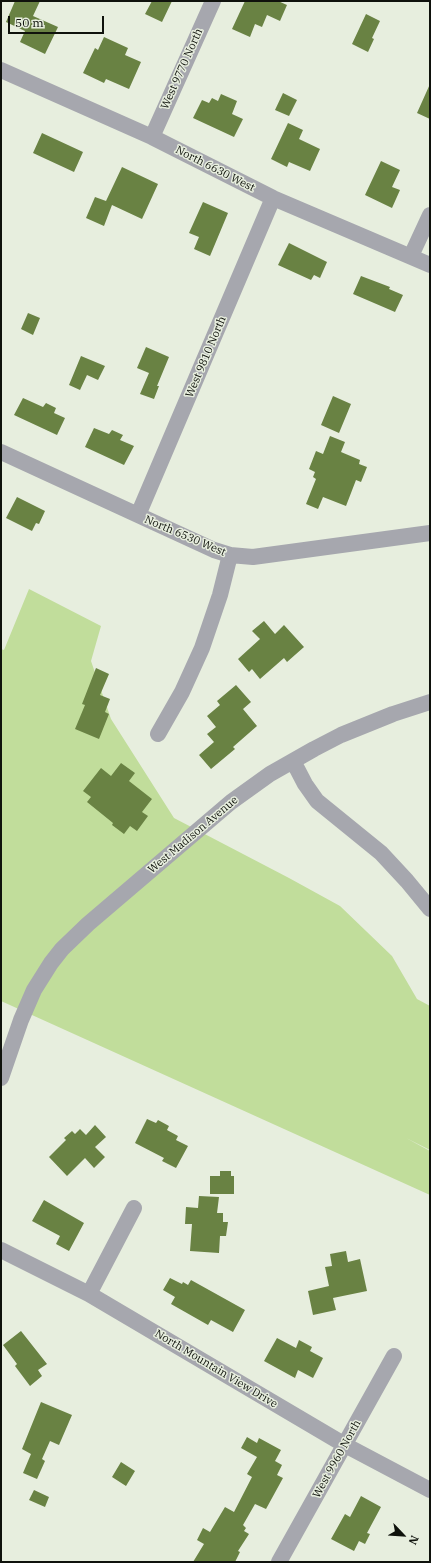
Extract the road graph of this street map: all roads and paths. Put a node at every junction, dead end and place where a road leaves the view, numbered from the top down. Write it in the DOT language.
graph roads {
  1 [pos="213,1"];
  2 [pos="1,70"];
  3 [pos="152,137"];
  4 [pos="273,198"];
  5 [pos="430,215"];
  6 [pos="411,256"];
  7 [pos="430,265"];
  8 [pos="1,452"];
  9 [pos="138,515"];
  10 [pos="430,533"];
  11 [pos="230,555"];
  12 [pos="430,702"];
  13 [pos="158,734"];
  14 [pos="293,761"];
  15 [pos="430,909"];
  16 [pos="1,1078"];
  17 [pos="134,1208"];
  18 [pos="1,1250"];
  19 [pos="89,1294"];
  20 [pos="394,1356"];
  21 [pos="345,1445"];
  22 [pos="430,1490"];
  23 [pos="279,1562"];
  1 -- 3 [label="street, West 9770 North"];
  2 -- 3 [label="street, North 6630 West"];
  3 -- 4 [label="street, North 6630 West"];
  4 -- 6 [label="street, North 6630 West"];
  4 -- 9 [label="street, West 9810 North"];
  5 -- 6 [label="street"];
  6 -- 7 [label="street, North 6630 West"];
  8 -- 9 [label="street, North 6530 West"];
  9 -- 11 [label="street, North 6530 West"];
  10 -- 11 [label="street, North 6530 West"];
  11 -- 13 [label="street"];
  12 -- 14 [label="street, West Madison Avenue"];
  14 -- 15 [label="street"];
  14 -- 16 [label="street, West Madison Avenue"];
  17 -- 19 [label="street"];
  18 -- 19 [label="street, North Mountain View Drive"];
  19 -- 21 [label="street, North Mountain View Drive"];
  20 -- 21 [label="street, West 9960 North"];
  21 -- 22 [label="street, North Mountain View Drive"];
  21 -- 23 [label="street, West 9960 North"];
}
